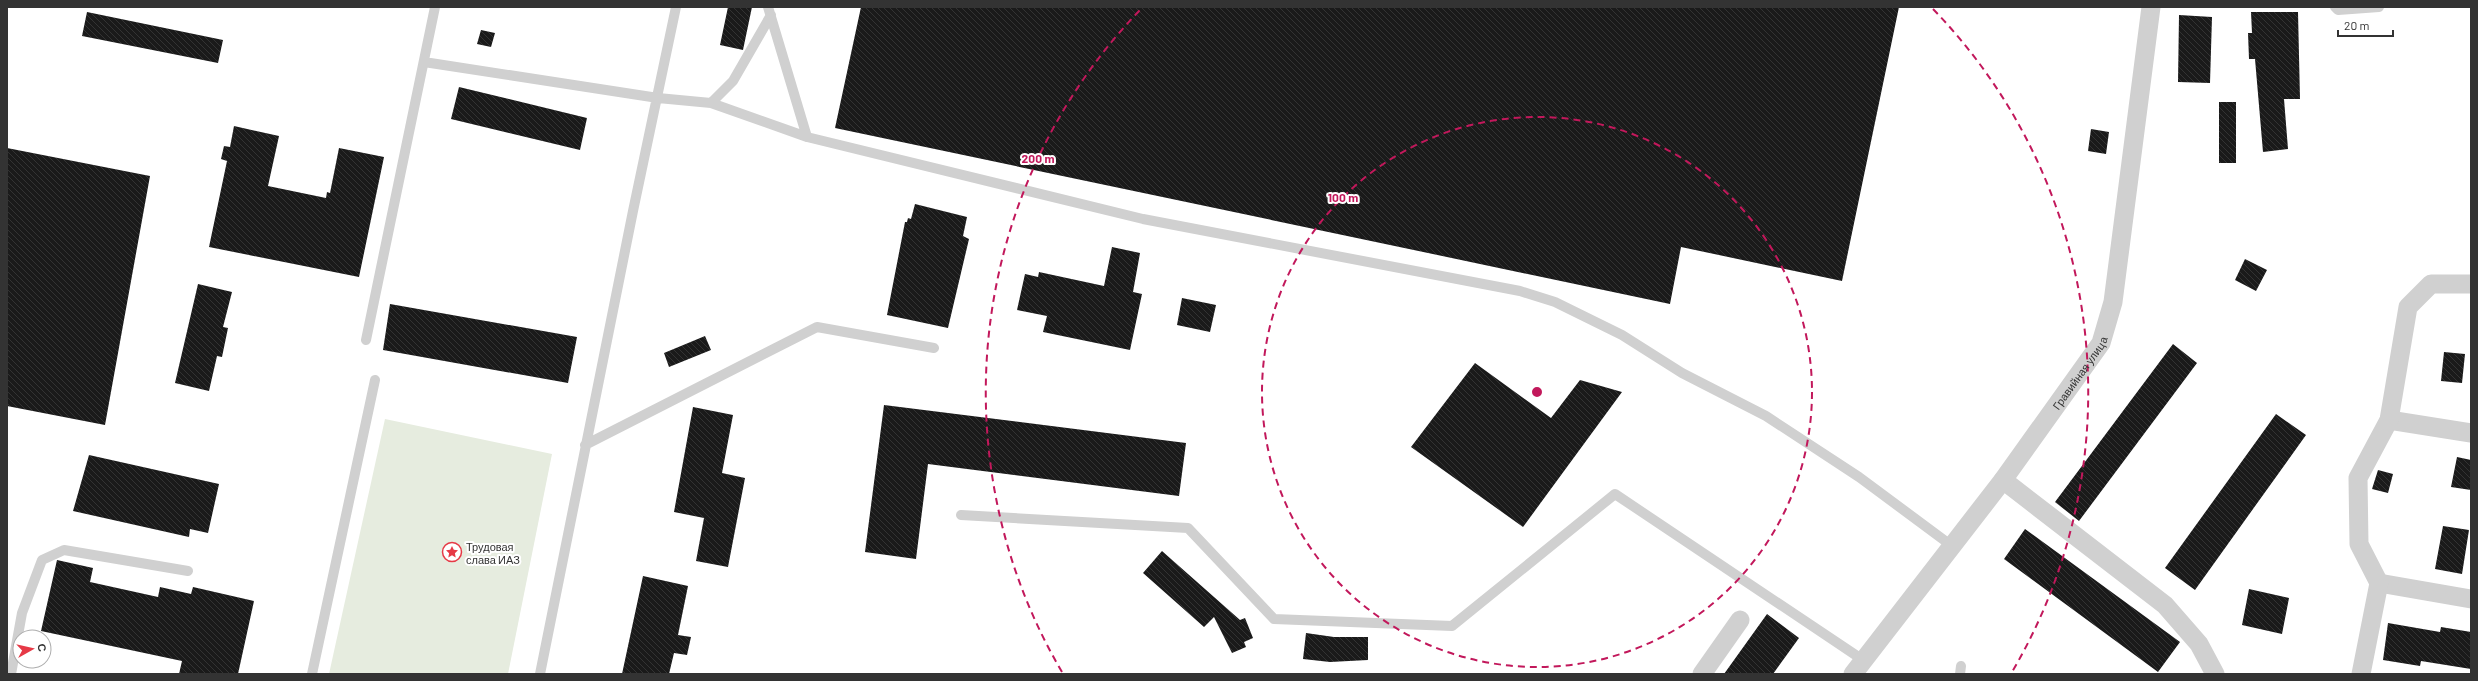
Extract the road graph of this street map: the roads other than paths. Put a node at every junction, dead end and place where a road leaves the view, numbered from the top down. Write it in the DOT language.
graph roads {
  1 [pos="435,7"];
  2 [pos="676,7"];
  3 [pos="2151,7"];
  4 [pos="2335,7"];
  5 [pos="2379,7"];
  6 [pos="769,11"];
  7 [pos="424,62"];
  8 [pos="658,98"];
  9 [pos="711,103"];
  10 [pos="807,137"];
  11 [pos="2471,284"];
  12 [pos="366,340"];
  13 [pos="934,348"];
  14 [pos="375,380"];
  15 [pos="2389,420"];
  16 [pos="2471,433"];
  17 [pos="585,445"];
  18 [pos="2003,480"];
  19 [pos="961,515"];
  20 [pos="1952,546"];
  21 [pos="188,571"];
  22 [pos="2379,583"];
  23 [pos="2471,599"];
  24 [pos="1740,620"];
  25 [pos="1858,667"];
  26 [pos="10,674"];
  27 [pos="312,674"];
  28 [pos="540,674"];
  29 [pos="1702,674"];
  30 [pos="2215,674"];
  31 [pos="2360,674"];
  1 -- 7 [label="lane"];
  2 -- 8 [label="lane"];
  3 -- 18 [label="street, Гравийная улица"];
  4 -- 5 [label="lane"];
  6 -- 9 [label="lane"];
  6 -- 10 [label="lane"];
  7 -- 8 [label="lane"];
  7 -- 12 [label="lane"];
  8 -- 9 [label="lane"];
  8 -- 17 [label="lane"];
  9 -- 10 [label="lane"];
  10 -- 20 [label="lane"];
  11 -- 15 [label="street"];
  13 -- 17 [label="lane"];
  14 -- 27 [label="lane"];
  15 -- 16 [label="street"];
  15 -- 22 [label="street"];
  17 -- 28 [label="lane"];
  18 -- 20 [label="street, Гравийная улица"];
  18 -- 30 [label="street"];
  19 -- 25 [label="lane"];
  20 -- 25 [label="street, Гравийная улица"];
  21 -- 26 [label="lane"];
  22 -- 23 [label="street"];
  22 -- 31 [label="street"];
  24 -- 29 [label="street"];
}
